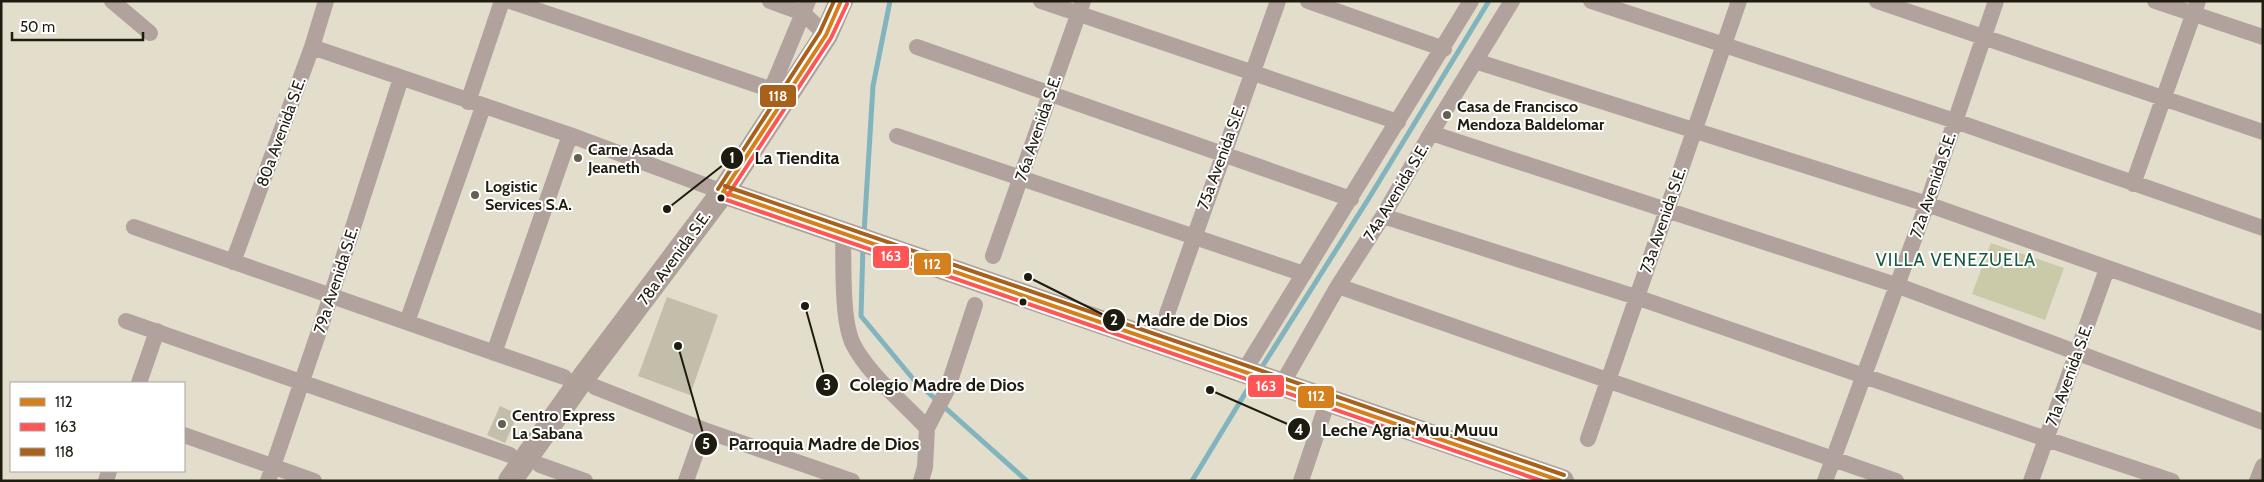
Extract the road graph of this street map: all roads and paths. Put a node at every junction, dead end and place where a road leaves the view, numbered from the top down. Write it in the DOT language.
graph roads {
  1 [pos="112,1"];
  2 [pos="326,1"];
  3 [pos="502,1"];
  4 [pos="510,1"];
  5 [pos="770,1"];
  6 [pos="841,1"];
  7 [pos="1042,1"];
  8 [pos="1278,1"];
  9 [pos="1308,1"];
  10 [pos="1471,1"];
  11 [pos="1512,1"];
  12 [pos="1591,1"];
  13 [pos="1739,1"];
  14 [pos="1877,1"];
  15 [pos="1996,1"];
  16 [pos="2155,1"];
  17 [pos="806,7"];
  18 [pos="1081,8"];
  19 [pos="2195,8"];
  20 [pos="150,33"];
  21 [pos="826,36"];
  22 [pos="1984,37"];
  23 [pos="2263,37"];
  24 [pos="1724,44"];
  25 [pos="918,46"];
  26 [pos="312,47"];
  27 [pos="1444,48"];
  28 [pos="1475,61"];
  29 [pos="1252,72"];
  30 [pos="401,78"];
  31 [pos="779,93"];
  32 [pos="1050,93"];
  33 [pos="2164,99"];
  34 [pos="475,104"];
  35 [pos="1955,121"];
  36 [pos="1398,122"];
  37 [pos="1694,130"];
  38 [pos="2263,132"];
  39 [pos="1430,133"];
  40 [pos="570,135"];
  41 [pos="897,136"];
  42 [pos="1223,153"];
  43 [pos="1021,178"];
  44 [pos="2133,184"];
  45 [pos="724,192"];
  46 [pos="1351,199"];
  47 [pos="1927,204"];
  48 [pos="1667,211"];
  49 [pos="1383,216"];
  50 [pos="134,227"];
  51 [pos="2263,228"];
  52 [pos="1193,237"];
  53 [pos="858,238"];
  54 [pos="993,256"];
  55 [pos="233,262"];
  56 [pos="2107,269"];
  57 [pos="1304,274"];
  58 [pos="1896,285"];
  59 [pos="1338,286"];
  60 [pos="331,296"];
  61 [pos="1636,296"];
  62 [pos="976,305"];
  63 [pos="1167,314"];
  64 [pos="126,321"];
  65 [pos="407,322"];
  66 [pos="2263,323"];
  67 [pos="157,332"];
  68 [pos="494,353"];
  69 [pos="2078,353"];
  70 [pos="1244,371"];
  71 [pos="1863,375"];
  72 [pos="564,376"];
  73 [pos="1608,380"];
  74 [pos="139,382"];
  75 [pos="302,382"];
  76 [pos="1282,384"];
  77 [pos="595,387"];
  78 [pos="1328,400"];
  79 [pos="2263,422"];
  80 [pos="927,428"];
  81 [pos="704,430"];
  82 [pos="185,435"];
  83 [pos="1588,439"];
  84 [pos="2046,439"];
  85 [pos="510,455"];
  86 [pos="1833,458"];
  87 [pos="540,465"];
  88 [pos="2263,466"];
  89 [pos="270,474"];
  90 [pos="314,481"];
  91 [pos="510,481"];
  92 [pos="585,481"];
  93 [pos="686,481"];
  94 [pos="852,481"];
  95 [pos="921,481"];
  96 [pos="1301,481"];
  97 [pos="1562,481"];
  98 [pos="1825,481"];
  99 [pos="1896,481"];
  100 [pos="2031,481"];
  101 [pos="2172,481"];
  102 [pos="2257,481"];
  1 -- 20 [label="street"];
  2 -- 26 [label="street, 80a Avenida S.E."];
  3 -- 34 [label="street"];
  4 -- 31 [label="street"];
  5 -- 17 [label="street"];
  6 -- 21 [label="street, 78a Avenida S.E."];
  7 -- 18 [label="street"];
  8 -- 29 [label="street, 75a Avenida S.E."];
  9 -- 27 [label="street"];
  10 -- 27 [label="street, 74a Avenida S.E."];
  11 -- 28 [label="street, 74a Avenida S.E."];
  12 -- 24 [label="street"];
  13 -- 24 [label="street, 73a Avenida S.E."];
  14 -- 22 [label="street"];
  15 -- 22 [label="street, 72a Avenida S.E."];
  16 -- 19 [label="street"];
  17 -- 21 [label="street"];
  17 -- 31 [label="street"];
  18 -- 29 [label="street"];
  18 -- 32 [label="street, 76a Avenida S.E."];
  19 -- 23 [label="street"];
  19 -- 33 [label="street"];
  21 -- 31 [label="street, 78a Avenida S.E."];
  22 -- 33 [label="street"];
  22 -- 35 [label="street, 72a Avenida S.E."];
  24 -- 35 [label="street"];
  24 -- 37 [label="street, 73a Avenida S.E."];
  25 -- 32 [label="street"];
  26 -- 30 [label="street"];
  26 -- 55 [label="street, 80a Avenida S.E."];
  27 -- 36 [label="street, 74a Avenida S.E."];
  28 -- 37 [label="street"];
  28 -- 39 [label="street, 74a Avenida S.E."];
  29 -- 36 [label="street"];
  29 -- 42 [label="street, 75a Avenida S.E."];
  30 -- 34 [label="street"];
  30 -- 60 [label="street, 79a Avenida S.E."];
  31 -- 45 [label="street, 78a Avenida S.E."];
  32 -- 42 [label="street"];
  32 -- 43 [label="street, 76a Avenida S.E."];
  33 -- 38 [label="street"];
  33 -- 44 [label="street"];
  34 -- 40 [label="street"];
  34 -- 65 [label="street"];
  35 -- 44 [label="street"];
  35 -- 47 [label="street, 72a Avenida S.E."];
  36 -- 46 [label="street, 74a Avenida S.E."];
  37 -- 47 [label="street"];
  37 -- 48 [label="street, 73a Avenida S.E."];
  39 -- 48 [label="street"];
  39 -- 49 [label="street, 74a Avenida S.E."];
  40 -- 45 [label="street"];
  40 -- 68 [label="street"];
  41 -- 43 [label="street"];
  42 -- 46 [label="street"];
  42 -- 52 [label="street, 75a Avenida S.E."];
  43 -- 52 [label="street"];
  43 -- 54 [label="street, 76a Avenida S.E."];
  44 -- 51 [label="street"];
  45 -- 53 [label="street"];
  45 -- 91 [label="street, 78a Avenida S.E."];
  46 -- 57 [label="street, 74a Avenida S.E."];
  47 -- 56 [label="street"];
  47 -- 58 [label="street, 72a Avenida S.E."];
  48 -- 58 [label="street"];
  48 -- 61 [label="street, 73a Avenida S.E."];
  49 -- 59 [label="street, 74a Avenida S.E."];
  49 -- 61 [label="street"];
  50 -- 55 [label="street"];
  52 -- 57 [label="street"];
  52 -- 63 [label="street, 75a Avenida S.E."];
  53 -- 70 [label="street"];
  53 -- 80 [label="street"];
  55 -- 60 [label="street"];
  56 -- 66 [label="street"];
  56 -- 69 [label="street, 71a Avenida S.E."];
  57 -- 70 [label="street, 74a Avenida S.E."];
  58 -- 69 [label="street"];
  58 -- 71 [label="street, 72a Avenida S.E."];
  59 -- 73 [label="street"];
  59 -- 76 [label="street, 74a Avenida S.E."];
  60 -- 65 [label="street"];
  60 -- 75 [label="street, 79a Avenida S.E."];
  61 -- 71 [label="street"];
  61 -- 73 [label="street, 73a Avenida S.E."];
  62 -- 80 [label="street"];
  64 -- 67 [label="street"];
  65 -- 68 [label="street"];
  67 -- 74 [label="street"];
  67 -- 75 [label="street"];
  68 -- 72 [label="street"];
  69 -- 79 [label="street"];
  69 -- 84 [label="street, 71a Avenida S.E."];
  70 -- 76 [label="street"];
  71 -- 84 [label="street"];
  71 -- 86 [label="street, 72a Avenida S.E."];
  73 -- 83 [label="street, 73a Avenida S.E."];
  73 -- 86 [label="street"];
  75 -- 85 [label="street"];
  75 -- 89 [label="street, 79a Avenida S.E."];
  76 -- 78 [label="street"];
  77 -- 81 [label="street"];
  78 -- 96 [label="street"];
  78 -- 97 [label="street"];
  80 -- 95 [label="street"];
  81 -- 93 [label="street"];
  81 -- 94 [label="street"];
  82 -- 89 [label="street"];
  84 -- 100 [label="street, 71a Avenida S.E."];
  84 -- 101 [label="street"];
  86 -- 98 [label="street, 72a Avenida S.E."];
  86 -- 99 [label="street"];
  87 -- 92 [label="street"];
  88 -- 102 [label="street"];
  89 -- 90 [label="street"];
}
